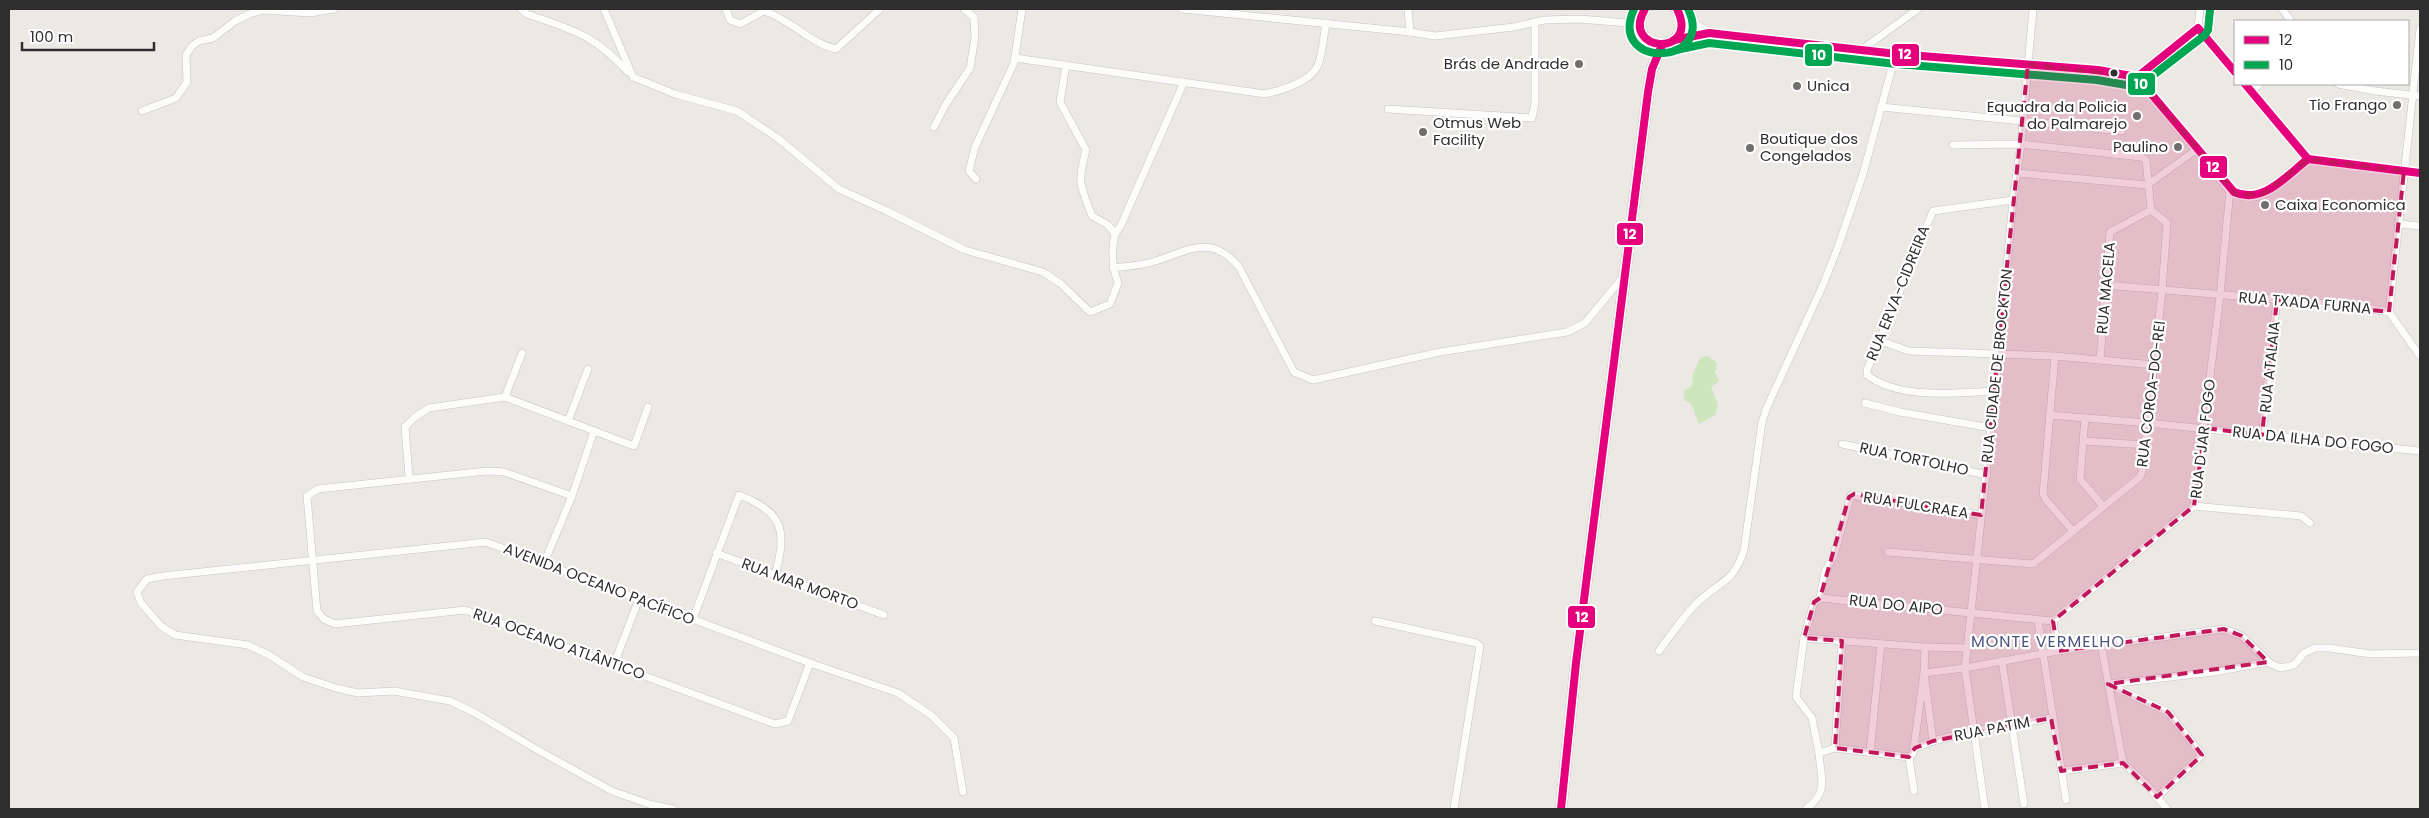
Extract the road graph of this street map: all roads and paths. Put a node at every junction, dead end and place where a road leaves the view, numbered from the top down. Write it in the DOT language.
graph roads {
  1 [pos="334,9"];
  2 [pos="521,9"];
  3 [pos="604,9"];
  4 [pos="726,9"];
  5 [pos="880,9"];
  6 [pos="964,9"];
  7 [pos="1022,9"];
  8 [pos="1182,9"];
  9 [pos="1408,9"];
  10 [pos="1645,9"];
  11 [pos="1918,9"];
  12 [pos="2033,9"];
  13 [pos="2200,9"];
  14 [pos="2282,9"];
  15 [pos="1679,13"];
  16 [pos="2290,20"];
  17 [pos="1535,22"];
  18 [pos="1326,23"];
  19 [pos="1640,24"];
  20 [pos="2198,28"];
  21 [pos="2420,29"];
  22 [pos="1410,32"];
  23 [pos="1709,33"];
  24 [pos="1648,40"];
  25 [pos="1674,40"];
  26 [pos="1662,45"];
  27 [pos="1861,50"];
  28 [pos="1893,54"];
  29 [pos="1015,58"];
  30 [pos="2028,64"];
  31 [pos="1066,65"];
  32 [pos="1652,69"];
  33 [pos="2234,71"];
  34 [pos="633,77"];
  35 [pos="2137,77"];
  36 [pos="1184,82"];
  37 [pos="2344,85"];
  38 [pos="2248,87"];
  39 [pos="2412,96"];
  40 [pos="2420,96"];
  41 [pos="1881,107"];
  42 [pos="1388,108"];
  43 [pos="142,111"];
  44 [pos="2022,121"];
  45 [pos="934,127"];
  46 [pos="2122,131"];
  47 [pos="1953,144"];
  48 [pos="2021,144"];
  49 [pos="2196,150"];
  50 [pos="2308,159"];
  51 [pos="2404,171"];
  52 [pos="2017,173"];
  53 [pos="2420,173"];
  54 [pos="976,179"];
  55 [pos="2147,185"];
  56 [pos="2230,190"];
  57 [pos="2013,200"];
  58 [pos="2151,210"];
  59 [pos="2398,224"];
  60 [pos="2420,226"];
  61 [pos="1115,234"];
  62 [pos="1113,268"];
  63 [pos="1625,274"];
  64 [pos="2105,285"];
  65 [pos="2162,290"];
  66 [pos="2220,296"];
  67 [pos="2277,300"];
  68 [pos="2389,312"];
  69 [pos="1878,340"];
  70 [pos="522,353"];
  71 [pos="2000,353"];
  72 [pos="2055,356"];
  73 [pos="2420,356"];
  74 [pos="2100,360"];
  75 [pos="2154,365"];
  76 [pos="588,369"];
  77 [pos="1995,391"];
  78 [pos="505,398"];
  79 [pos="1865,403"];
  80 [pos="648,407"];
  81 [pos="2050,415"];
  82 [pos="2085,418"];
  83 [pos="568,422"];
  84 [pos="2148,423"];
  85 [pos="1991,428"];
  86 [pos="2206,428"];
  87 [pos="594,431"];
  88 [pos="2262,435"];
  89 [pos="2084,441"];
  90 [pos="1842,444"];
  91 [pos="2145,445"];
  92 [pos="2420,452"];
  93 [pos="1986,475"];
  94 [pos="409,477"];
  95 [pos="572,496"];
  96 [pos="2103,506"];
  97 [pos="2194,506"];
  98 [pos="1981,515"];
  99 [pos="2310,523"];
  100 [pos="2073,531"];
  101 [pos="1888,552"];
  102 [pos="716,553"];
  103 [pos="312,559"];
  104 [pos="1977,560"];
  105 [pos="544,563"];
  106 [pos="775,575"];
  107 [pos="1820,598"];
  108 [pos="639,599"];
  109 [pos="1971,613"];
  110 [pos="884,615"];
  111 [pos="693,619"];
  112 [pos="1376,621"];
  113 [pos="2038,621"];
  114 [pos="2054,621"];
  115 [pos="1804,638"];
  116 [pos="1842,641"];
  117 [pos="1881,644"];
  118 [pos="2101,644"];
  119 [pos="1925,647"];
  120 [pos="1968,648"];
  121 [pos="2058,650"];
  122 [pos="1659,651"];
  123 [pos="2041,653"];
  124 [pos="2420,654"];
  125 [pos="2002,661"];
  126 [pos="2268,662"];
  127 [pos="810,663"];
  128 [pos="614,664"];
  129 [pos="1965,668"];
  130 [pos="1924,673"];
  131 [pos="2108,684"];
  132 [pos="2051,718"];
  133 [pos="2011,724"];
  134 [pos="1974,731"];
  135 [pos="1933,741"];
  136 [pos="1835,748"];
  137 [pos="1915,748"];
  138 [pos="1870,752"];
  139 [pos="1819,753"];
  140 [pos="1909,758"];
  141 [pos="2123,763"];
  142 [pos="2061,771"];
  143 [pos="1914,791"];
  144 [pos="963,792"];
  145 [pos="2157,797"];
  146 [pos="2066,800"];
  147 [pos="2024,804"];
  148 [pos="673,809"];
  149 [pos="1454,809"];
  150 [pos="1561,809"];
  151 [pos="1806,809"];
  152 [pos="1985,809"];
  153 [pos="2167,809"];
  1 -- 43 [label="street"];
  2 -- 34 [label="street"];
  3 -- 34 [label="street"];
  4 -- 5 [label="street"];
  6 -- 45 [label="street"];
  7 -- 29 [label="street"];
  8 -- 18 [label="street"];
  9 -- 22 [label="street"];
  10 -- 19 [label="main road"];
  11 -- 27 [label="street"];
  12 -- 30 [label="street, RUA CIDADE DE BROCKTON"];
  13 -- 20 [label="street"];
  14 -- 16 [label="street"];
  15 -- 23 [label="street"];
  15 -- 25 [label="main road"];
  17 -- 19 [label="street"];
  17 -- 22 [label="street"];
  17 -- 42 [label="street"];
  18 -- 22 [label="street"];
  18 -- 36 [label="street"];
  19 -- 24 [label="main road"];
  20 -- 33 [label="street"];
  20 -- 35 [label="street"];
  21 -- 39 [label="street"];
  23 -- 25 [label="street"];
  23 -- 27 [label="street"];
  24 -- 26 [label="main road"];
  24 -- 32 [label="main road"];
  25 -- 26 [label="main road"];
  26 -- 32 [label="main road"];
  27 -- 28 [label="street"];
  28 -- 30 [label="street"];
  28 -- 41 [label="street"];
  29 -- 31 [label="street"];
  29 -- 54 [label="street"];
  30 -- 35 [label="street"];
  30 -- 44 [label="street, RUA CIDADE DE BROCKTON"];
  31 -- 36 [label="street"];
  31 -- 61 [label="street"];
  32 -- 63 [label="main road"];
  34 -- 62 [label="street"];
  35 -- 49 [label="street"];
  36 -- 61 [label="street"];
  37 -- 39 [label="street"];
  38 -- 50 [label="street"];
  39 -- 40 [label="street"];
  39 -- 51 [label="street"];
  41 -- 44 [label="street"];
  41 -- 122 [label="street"];
  44 -- 46 [label="street"];
  44 -- 48 [label="street, RUA CIDADE DE BROCKTON"];
  47 -- 48 [label="street"];
  48 -- 52 [label="street, RUA CIDADE DE BROCKTON"];
  48 -- 55 [label="street"];
  49 -- 55 [label="street"];
  49 -- 56 [label="street"];
  50 -- 51 [label="street"];
  50 -- 56 [label="street"];
  51 -- 53 [label="street"];
  51 -- 59 [label="street"];
  52 -- 55 [label="street"];
  52 -- 57 [label="street, RUA CIDADE DE BROCKTON"];
  55 -- 58 [label="street"];
  56 -- 66 [label="street, RUA D'JAR FOGO"];
  57 -- 69 [label="street, RUA ERVA-CIDREIRA"];
  57 -- 71 [label="street, RUA CIDADE DE BROCKTON"];
  58 -- 64 [label="street, RUA MACELA"];
  58 -- 65 [label="street, RUA COROA-DO-REI"];
  59 -- 60 [label="street"];
  59 -- 68 [label="street"];
  61 -- 62 [label="street"];
  62 -- 63 [label="street"];
  63 -- 150 [label="main road"];
  64 -- 65 [label="street, RUA TXADA FURNA"];
  64 -- 74 [label="street, RUA MACELA"];
  65 -- 66 [label="street, RUA TXADA FURNA"];
  65 -- 75 [label="street, RUA COROA-DO-REI"];
  66 -- 67 [label="street, RUA TXADA FURNA"];
  66 -- 86 [label="street, RUA D'JAR FOGO"];
  67 -- 68 [label="street, RUA TXADA FURNA"];
  67 -- 88 [label="street, RUA ATALAIA"];
  68 -- 73 [label="street"];
  69 -- 71 [label="street"];
  69 -- 77 [label="street, RUA ERVA-CIDREIRA"];
  70 -- 78 [label="street"];
  71 -- 72 [label="street"];
  71 -- 77 [label="street, RUA CIDADE DE BROCKTON"];
  72 -- 74 [label="street"];
  72 -- 81 [label="street"];
  74 -- 75 [label="street"];
  75 -- 84 [label="street, RUA COROA-DO-REI"];
  76 -- 83 [label="street"];
  77 -- 85 [label="street, RUA CIDADE DE BROCKTON"];
  78 -- 83 [label="street"];
  78 -- 94 [label="street"];
  79 -- 85 [label="street"];
  80 -- 87 [label="street"];
  81 -- 82 [label="street, RUA DA ILHA DO FOGO"];
  81 -- 100 [label="street"];
  82 -- 84 [label="street, RUA DA ILHA DO FOGO"];
  82 -- 89 [label="street"];
  83 -- 87 [label="street"];
  84 -- 86 [label="street, RUA DA ILHA DO FOGO"];
  84 -- 91 [label="street, RUA COROA-DO-REI"];
  85 -- 93 [label="street, RUA CIDADE DE BROCKTON"];
  86 -- 88 [label="street, RUA DA ILHA DO FOGO"];
  86 -- 97 [label="street, RUA D'JAR FOGO"];
  87 -- 95 [label="street"];
  88 -- 92 [label="street, RUA DA ILHA DO FOGO"];
  89 -- 91 [label="street"];
  89 -- 96 [label="street"];
  90 -- 93 [label="street, RUA TORTOLHO"];
  91 -- 96 [label="street, RUA COROA-DO-REI"];
  93 -- 98 [label="street, RUA CIDADE DE BROCKTON"];
  94 -- 95 [label="street"];
  94 -- 103 [label="street, RUA OCEANO ATLÂNTICO"];
  95 -- 105 [label="street"];
  96 -- 100 [label="street, RUA COROA-DO-REI"];
  97 -- 99 [label="street"];
  97 -- 114 [label="street, RUA D'JAR FOGO"];
  98 -- 104 [label="street, RUA CIDADE DE BROCKTON"];
  98 -- 107 [label="street, RUA FULCRAEA"];
  100 -- 104 [label="street, RUA COROA-DO-REI"];
  101 -- 104 [label="street, RUA COROA-DO-REI"];
  102 -- 106 [label="street, RUA MAR MORTO"];
  102 -- 106 [label="street"];
  102 -- 111 [label="street"];
  103 -- 105 [label="street, AVENIDA OCEANO PACÍFICO"];
  103 -- 128 [label="street, RUA OCEANO ATLÂNTICO"];
  103 -- 148 [label="street, AVENIDA OCEANO PACÍFICO"];
  104 -- 109 [label="street, RUA CIDADE DE BROCKTON"];
  105 -- 108 [label="street, AVENIDA OCEANO PACÍFICO"];
  106 -- 110 [label="street, RUA MAR MORTO"];
  107 -- 109 [label="street, RUA DO AIPO"];
  107 -- 115 [label="street"];
  108 -- 111 [label="street, AVENIDA OCEANO PACÍFICO"];
  108 -- 128 [label="street"];
  109 -- 113 [label="street, RUA DO AIPO"];
  109 -- 120 [label="street, RUA CIDADE DE BROCKTON"];
  111 -- 127 [label="street, AVENIDA OCEANO PACÍFICO"];
  112 -- 149 [label="street"];
  113 -- 114 [label="street, RUA DO AIPO"];
  113 -- 123 [label="street"];
  114 -- 121 [label="street"];
  115 -- 116 [label="street"];
  115 -- 139 [label="street"];
  116 -- 117 [label="street"];
  116 -- 136 [label="street"];
  117 -- 119 [label="street"];
  117 -- 138 [label="street"];
  118 -- 121 [label="street"];
  118 -- 126 [label="street"];
  118 -- 131 [label="street"];
  119 -- 120 [label="street"];
  119 -- 130 [label="street"];
  120 -- 129 [label="street, RUA CIDADE DE BROCKTON"];
  121 -- 123 [label="street"];
  123 -- 125 [label="street"];
  123 -- 132 [label="street"];
  124 -- 126 [label="street"];
  125 -- 129 [label="street"];
  125 -- 133 [label="street"];
  126 -- 131 [label="street"];
  127 -- 128 [label="street, RUA OCEANO ATLÂNTICO"];
  127 -- 144 [label="street, AVENIDA OCEANO PACÍFICO"];
  129 -- 130 [label="street"];
  129 -- 134 [label="street, RUA CIDADE DE BROCKTON"];
  130 -- 135 [label="street"];
  130 -- 137 [label="street"];
  131 -- 141 [label="street"];
  131 -- 145 [label="street"];
  132 -- 133 [label="street, RUA PATIM"];
  132 -- 142 [label="street"];
  133 -- 134 [label="street, RUA PATIM"];
  133 -- 147 [label="street"];
  134 -- 135 [label="street, RUA PATIM"];
  134 -- 152 [label="street, RUA CIDADE DE BROCKTON"];
  135 -- 137 [label="street, RUA PATIM"];
  136 -- 138 [label="street"];
  136 -- 139 [label="street"];
  137 -- 140 [label="street"];
  138 -- 140 [label="street"];
  139 -- 151 [label="street"];
  140 -- 143 [label="street"];
  141 -- 142 [label="street"];
  141 -- 145 [label="street"];
  142 -- 146 [label="street"];
  145 -- 153 [label="street"];
}
